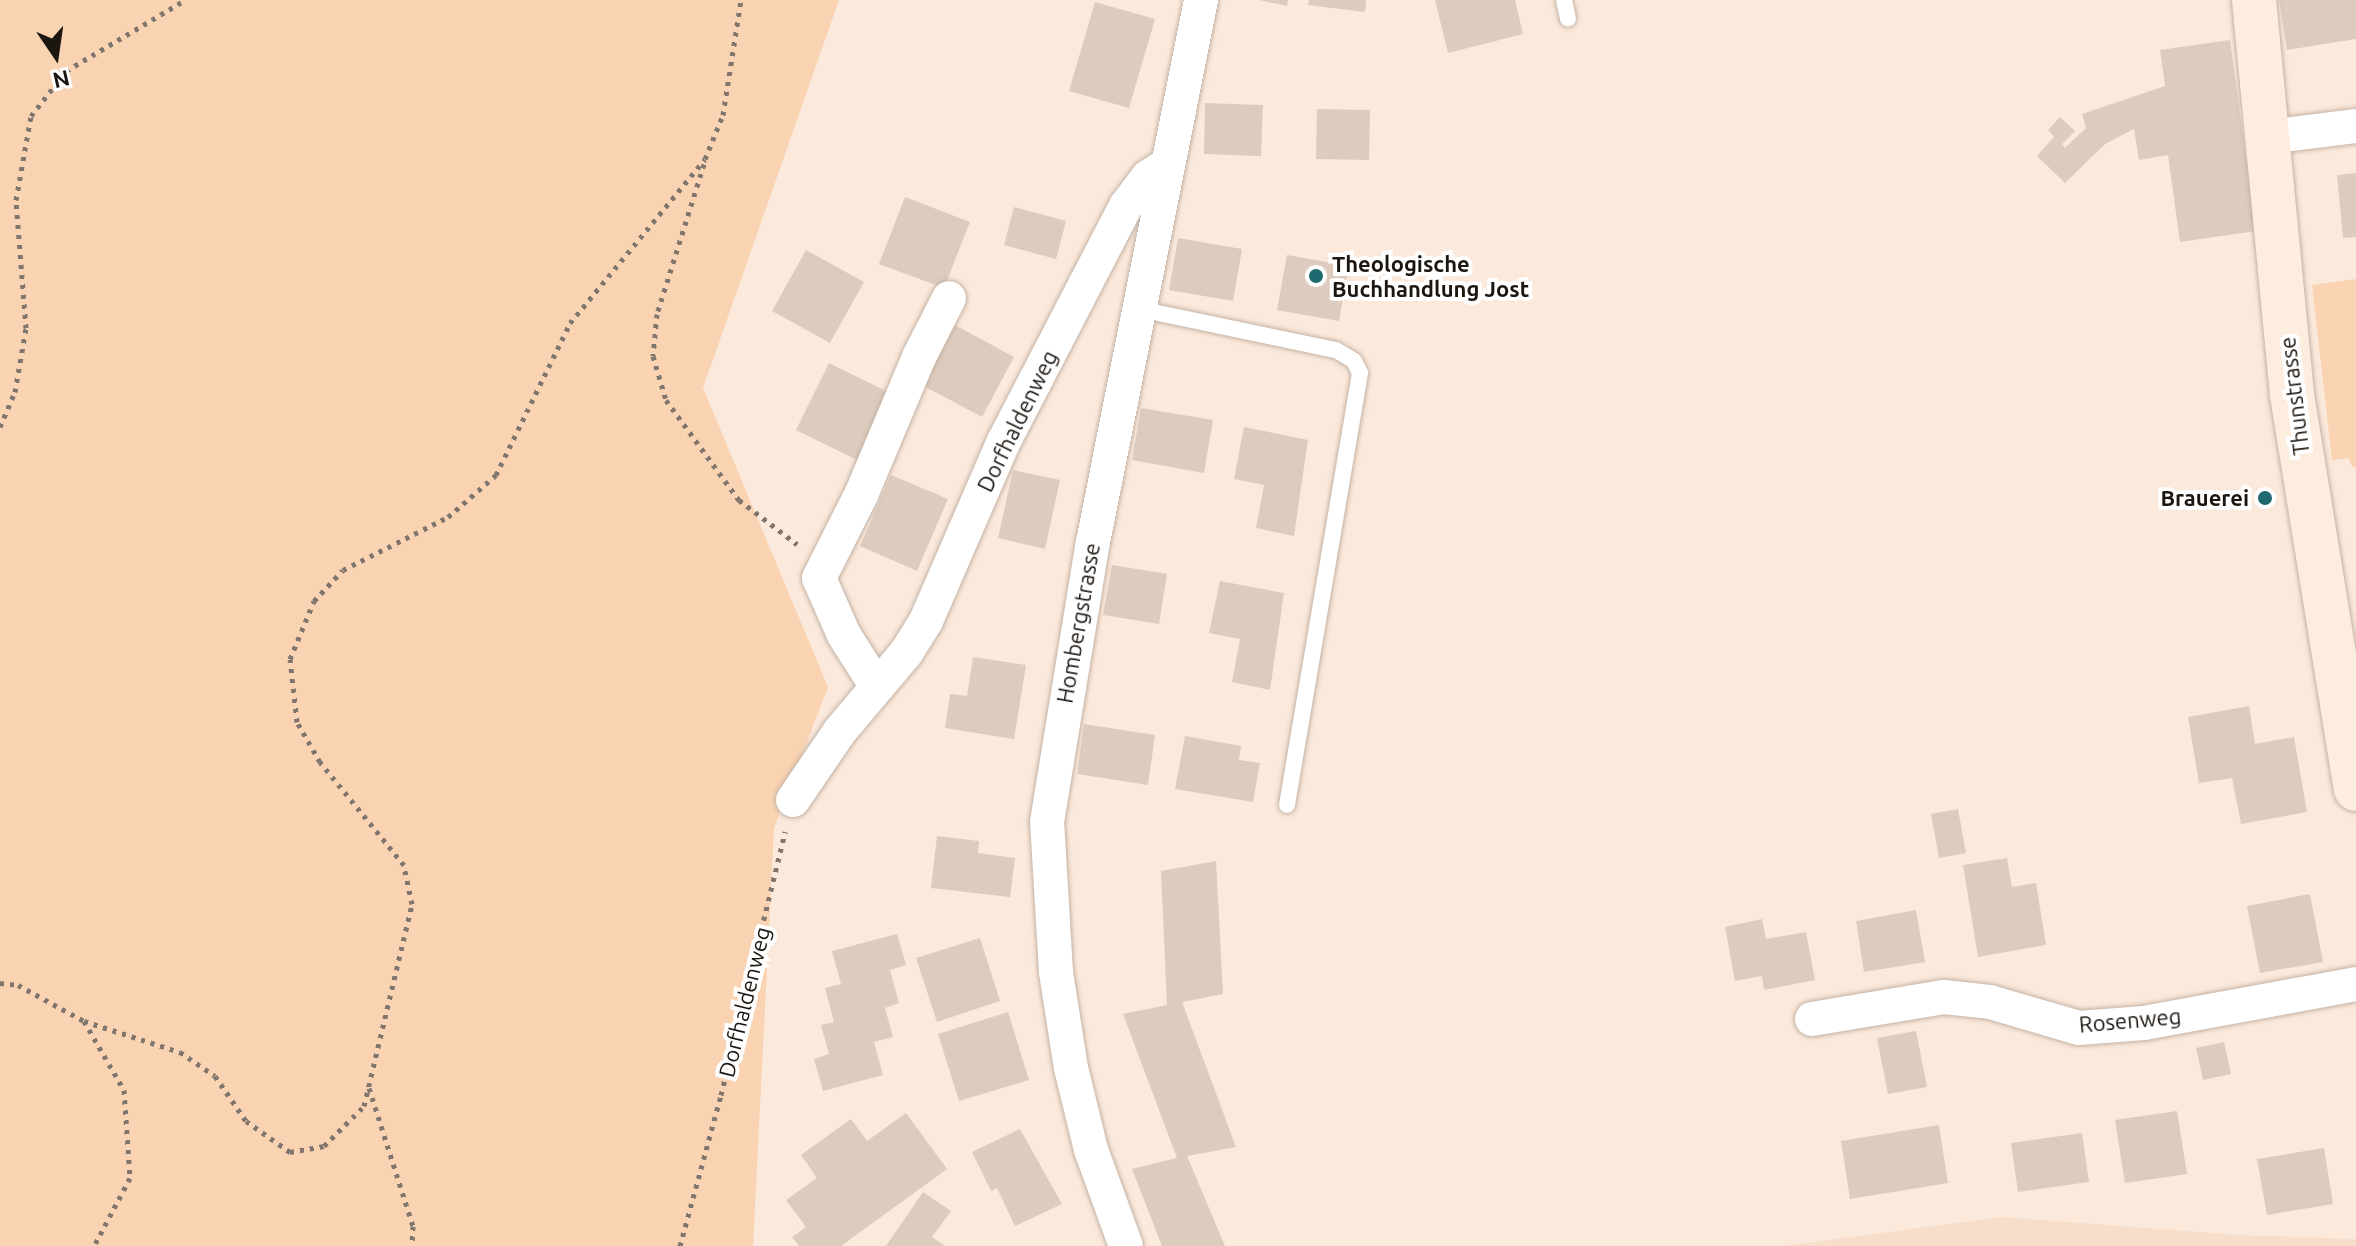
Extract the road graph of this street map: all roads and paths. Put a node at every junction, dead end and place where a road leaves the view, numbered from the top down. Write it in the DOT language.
graph roads {
  1 [pos="185,0"];
  2 [pos="741,0"];
  3 [pos="1201,0"];
  4 [pos="1564,0"];
  5 [pos="2254,0"];
  6 [pos="1568,19"];
  7 [pos="2356,126"];
  8 [pos="2267,137"];
  9 [pos="705,159"];
  10 [pos="1168,164"];
  11 [pos="949,298"];
  12 [pos="1139,309"];
  13 [pos="0,427"];
  14 [pos="825,565"];
  15 [pos="2346,663"];
  16 [pos="877,687"];
  17 [pos="2356,789"];
  18 [pos="793,800"];
  19 [pos="1287,805"];
  20 [pos="0,983"];
  21 [pos="2356,984"];
  22 [pos="1812,1019"];
  23 [pos="84,1021"];
  24 [pos="369,1087"];
  25 [pos="94,1246"];
  26 [pos="412,1246"];
  27 [pos="680,1246"];
  28 [pos="1126,1246"];
  1 -- 13 [label="path"];
  2 -- 9 [label="path"];
  3 -- 10 [label="street, Hombergstrasse"];
  4 -- 6 [label="lane"];
  5 -- 8 [label="main road, Thunstrasse"];
  7 -- 8 [label="street"];
  8 -- 15 [label="main road, Thunstrasse"];
  9 -- 14 [label="path"];
  9 -- 24 [label="path"];
  10 -- 12 [label="street, Hombergstrasse"];
  10 -- 16 [label="street, Dorfhaldenweg"];
  11 -- 14 [label="street"];
  12 -- 19 [label="lane"];
  12 -- 28 [label="street, Hombergstrasse"];
  14 -- 16 [label="street"];
  15 -- 17 [label="main road, Thunstrasse"];
  16 -- 18 [label="street, Dorfhaldenweg"];
  18 -- 27 [label="path, Dorfhaldenweg"];
  20 -- 23 [label="path"];
  21 -- 22 [label="street, Rosenweg"];
  23 -- 24 [label="path"];
  23 -- 25 [label="path"];
  24 -- 26 [label="path"];
}
